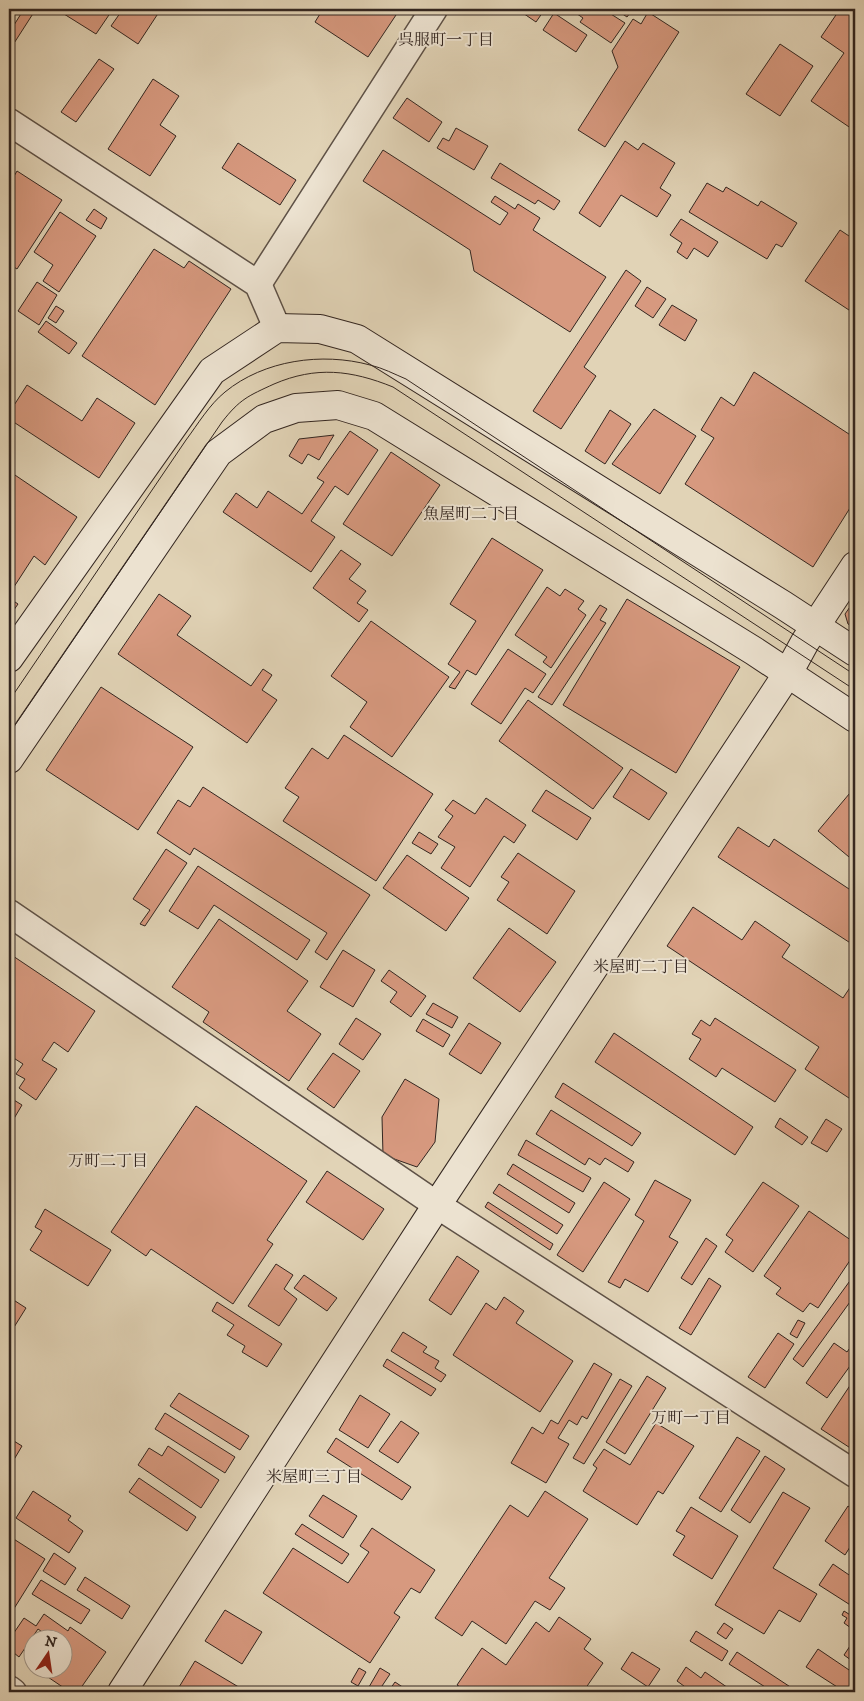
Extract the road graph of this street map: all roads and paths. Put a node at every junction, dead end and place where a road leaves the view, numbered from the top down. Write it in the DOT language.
graph roads {
  1 [pos="434,9"];
  2 [pos="9,122"];
  3 [pos="258,284"];
  4 [pos="277,328"];
  5 [pos="855,566"];
  6 [pos="816,626"];
  7 [pos="855,652"];
  8 [pos="9,658"];
  9 [pos="788,673"];
  10 [pos="855,718"];
  11 [pos="9,759"];
  12 [pos="9,913"];
  13 [pos="437,1205"];
  14 [pos="855,1474"];
  15 [pos="9,1689"];
  16 [pos="13,1692"];
  17 [pos="122,1692"];
  1 -- 3 [label="street"];
  2 -- 3 [label="street"];
  3 -- 4 [label="street"];
  4 -- 6 [label="street"];
  4 -- 8 [label="street"];
  5 -- 6 [label="street"];
  6 -- 7 [label="street"];
  6 -- 9 [label="street"];
  9 -- 10 [label="street"];
  9 -- 11 [label="street"];
  9 -- 13 [label="street"];
  12 -- 13 [label="street"];
  13 -- 14 [label="street"];
  13 -- 17 [label="street"];
  15 -- 16 [label="street"];
}
